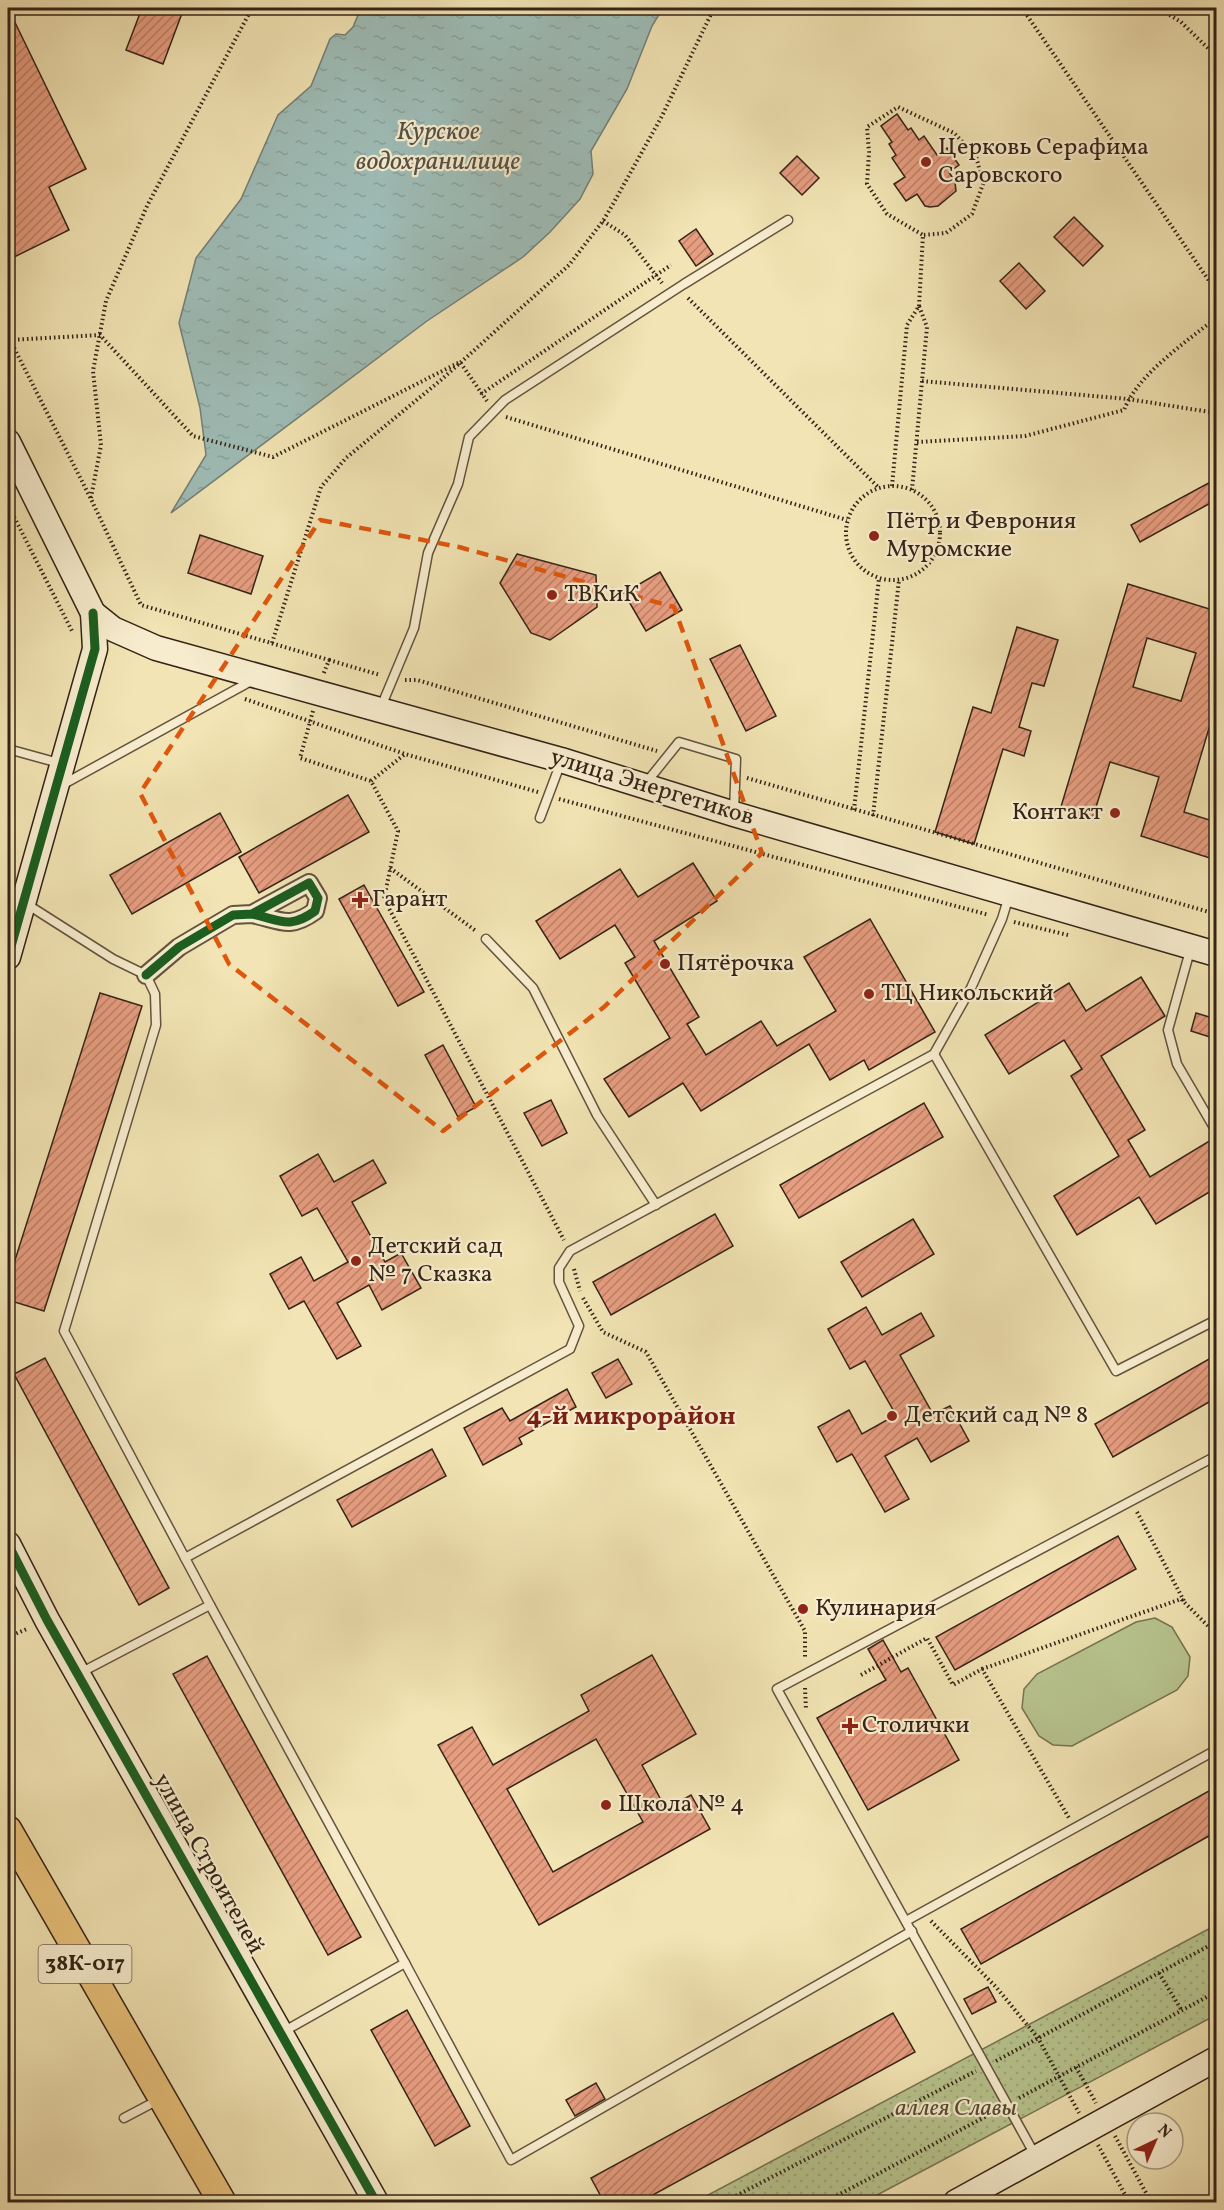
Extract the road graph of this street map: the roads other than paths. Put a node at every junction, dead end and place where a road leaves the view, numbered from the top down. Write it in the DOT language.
graph roads {
  1 [pos="788,220"];
  2 [pos="8,442"];
  3 [pos="93,613"];
  4 [pos="259,676"];
  5 [pos="380,710"];
  6 [pos="8,749"];
  7 [pos="561,760"];
  8 [pos="63,764"];
  9 [pos="644,786"];
  10 [pos="56,788"];
  11 [pos="734,814"];
  12 [pos="540,818"];
  13 [pos="1010,893"];
  14 [pos="24,902"];
  15 [pos="252,914"];
  16 [pos="486,939"];
  17 [pos="1191,947"];
  18 [pos="1216,954"];
  19 [pos="8,957"];
  20 [pos="146,975"];
  21 [pos="934,1054"];
  22 [pos="1216,1131"];
  23 [pos="656,1205"];
  24 [pos="1216,1320"];
  25 [pos="1216,1456"];
  26 [pos="8,1544"];
  27 [pos="185,1558"];
  28 [pos="210,1605"];
  29 [pos="78,1675"];
  30 [pos="1216,1750"];
  31 [pos="8,1830"];
  32 [pos="906,1921"];
  33 [pos="912,1931"];
  34 [pos="405,1963"];
  35 [pos="281,2033"];
  36 [pos="1216,2059"];
  37 [pos="162,2098"];
  38 [pos="124,2118"];
  39 [pos="1037,2158"];
  40 [pos="969,2199"];
  41 [pos="222,2202"];
  42 [pos="376,2202"];
  1 -- 5 [label="lane"];
  2 -- 3 [label="main road"];
  3 -- 4 [label="main road, улица Энергетиков"];
  3 -- 8 [label="main road"];
  4 -- 5 [label="main road, улица Энергетиков"];
  4 -- 10 [label="lane"];
  5 -- 7 [label="main road, улица Энергетиков"];
  6 -- 8 [label="lane"];
  7 -- 9 [label="main road, улица Энергетиков"];
  7 -- 12 [label="lane"];
  8 -- 10 [label="main road"];
  9 -- 11 [label="main road, улица Энергетиков"];
  9 -- 11 [label="lane"];
  10 -- 14 [label="main road"];
  11 -- 13 [label="main road, улица Энергетиков"];
  13 -- 17 [label="main road, улица Энергетиков"];
  13 -- 21 [label="lane"];
  14 -- 19 [label="main road"];
  14 -- 20 [label="lane"];
  15 -- 20 [label="street"];
  16 -- 23 [label="lane"];
  17 -- 18 [label="main road, улица Энергетиков"];
  17 -- 22 [label="lane"];
  20 -- 27 [label="lane"];
  21 -- 23 [label="lane"];
  21 -- 24 [label="lane"];
  23 -- 27 [label="lane"];
  25 -- 32 [label="lane"];
  26 -- 29 [label="main road, улица Строителей"];
  27 -- 28 [label="lane"];
  28 -- 29 [label="lane"];
  28 -- 34 [label="lane"];
  29 -- 35 [label="main road, улица Строителей"];
  30 -- 32 [label="lane"];
  31 -- 37 [label="main road, 38К-017"];
  32 -- 33 [label="lane"];
  33 -- 34 [label="lane"];
  33 -- 39 [label="lane"];
  34 -- 35 [label="lane"];
  35 -- 42 [label="main road, улица Строителей"];
  36 -- 39 [label="main road"];
  37 -- 38 [label="lane"];
  37 -- 41 [label="main road, 38К-017"];
  39 -- 40 [label="main road"];
}
